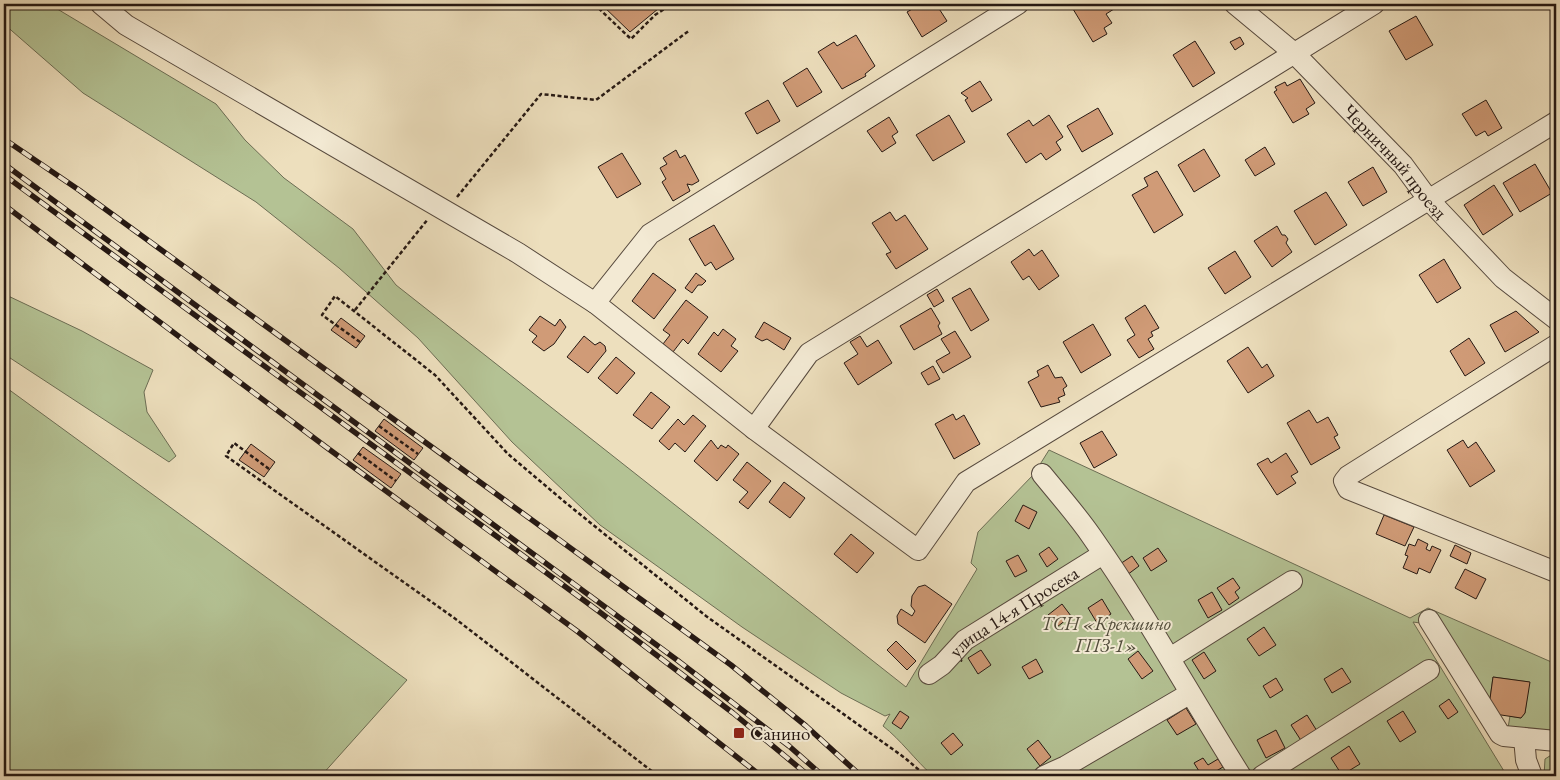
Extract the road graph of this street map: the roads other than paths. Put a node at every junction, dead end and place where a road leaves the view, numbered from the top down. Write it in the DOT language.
graph roads {
  1 [pos="101,4"];
  2 [pos="1018,4"];
  3 [pos="1235,4"];
  4 [pos="1374,4"];
  5 [pos="1294,53"];
  6 [pos="1556,122"];
  7 [pos="1428,199"];
  8 [pos="595,303"];
  9 [pos="1556,319"];
  10 [pos="1556,345"];
  11 [pos="754,429"];
  12 [pos="1042,474"];
  13 [pos="1103,554"];
  14 [pos="1556,572"];
  15 [pos="1292,581"];
  16 [pos="1429,620"];
  17 [pos="1170,658"];
  18 [pos="1429,670"];
  19 [pos="930,674"];
  20 [pos="1189,694"];
  21 [pos="1524,738"];
  22 [pos="1556,742"];
  23 [pos="1044,776"];
  24 [pos="1241,776"];
  25 [pos="1262,776"];
  26 [pos="1532,776"];
  1 -- 8 [label="street"];
  2 -- 8 [label="street"];
  3 -- 5 [label="street, Черничный проезд"];
  4 -- 5 [label="street"];
  5 -- 7 [label="street, Черничный проезд"];
  5 -- 11 [label="street"];
  6 -- 7 [label="street"];
  7 -- 9 [label="street, Черничный проезд"];
  7 -- 11 [label="street"];
  8 -- 11 [label="street"];
  10 -- 14 [label="street"];
  12 -- 13 [label="street"];
  13 -- 17 [label="street"];
  13 -- 19 [label="street, улица 14-я Просека"];
  15 -- 17 [label="street"];
  16 -- 21 [label="street"];
  17 -- 20 [label="street"];
  18 -- 25 [label="street"];
  20 -- 23 [label="street"];
  20 -- 24 [label="street"];
  21 -- 22 [label="street"];
  21 -- 26 [label="street"];
}
